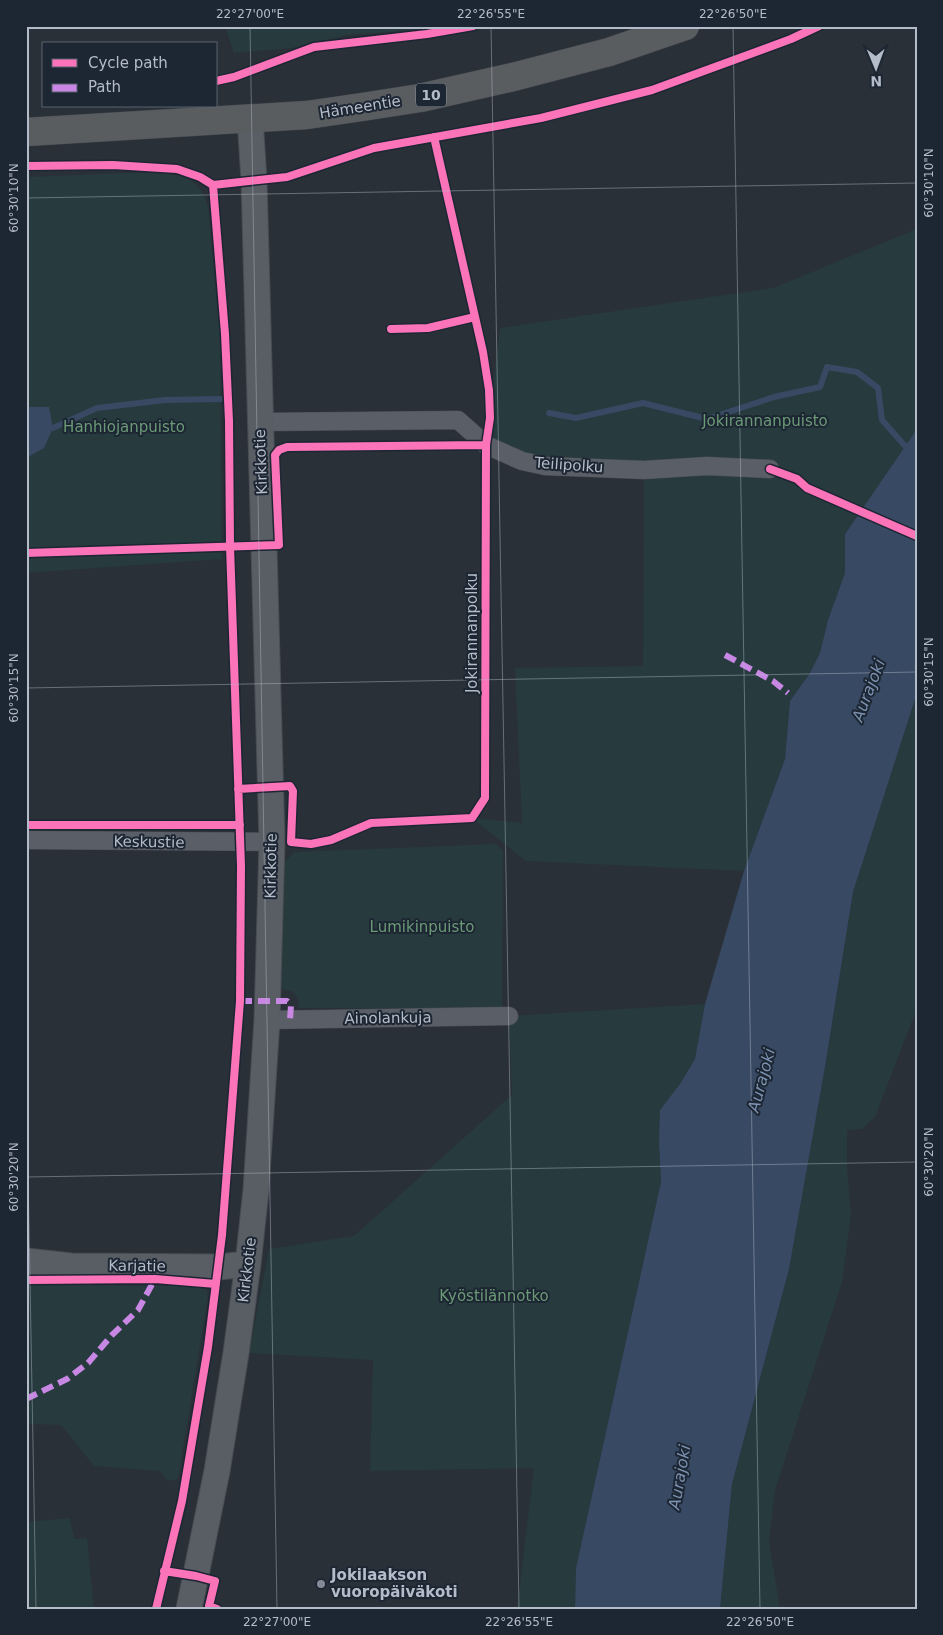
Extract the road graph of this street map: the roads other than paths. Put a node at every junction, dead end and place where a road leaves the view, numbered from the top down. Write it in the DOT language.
graph roads {
  1 [pos="685,26"];
  2 [pos="250,118"];
  3 [pos="26,132"];
  4 [pos="260,422"];
  5 [pos="770,469"];
  6 [pos="26,840"];
  7 [pos="272,842"];
  8 [pos="508,1016"];
  9 [pos="267,1020"];
  10 [pos="26,1261"];
  11 [pos="248,1264"];
  12 [pos="189,1609"];
  1 -- 2 [label="highway, Hämeentie / 10"];
  2 -- 3 [label="highway, Hämeentie / 10"];
  2 -- 4 [label="street, Kirkkotie"];
  4 -- 5 [label="street, Teilipolku"];
  4 -- 7 [label="street, Kirkkotie"];
  6 -- 7 [label="street, Keskustie"];
  7 -- 9 [label="street, Kirkkotie"];
  8 -- 9 [label="street, Ainolankuja"];
  9 -- 11 [label="street, Kirkkotie"];
  10 -- 11 [label="street, Karjatie"];
  11 -- 12 [label="street, Kirkkotie"];
}
